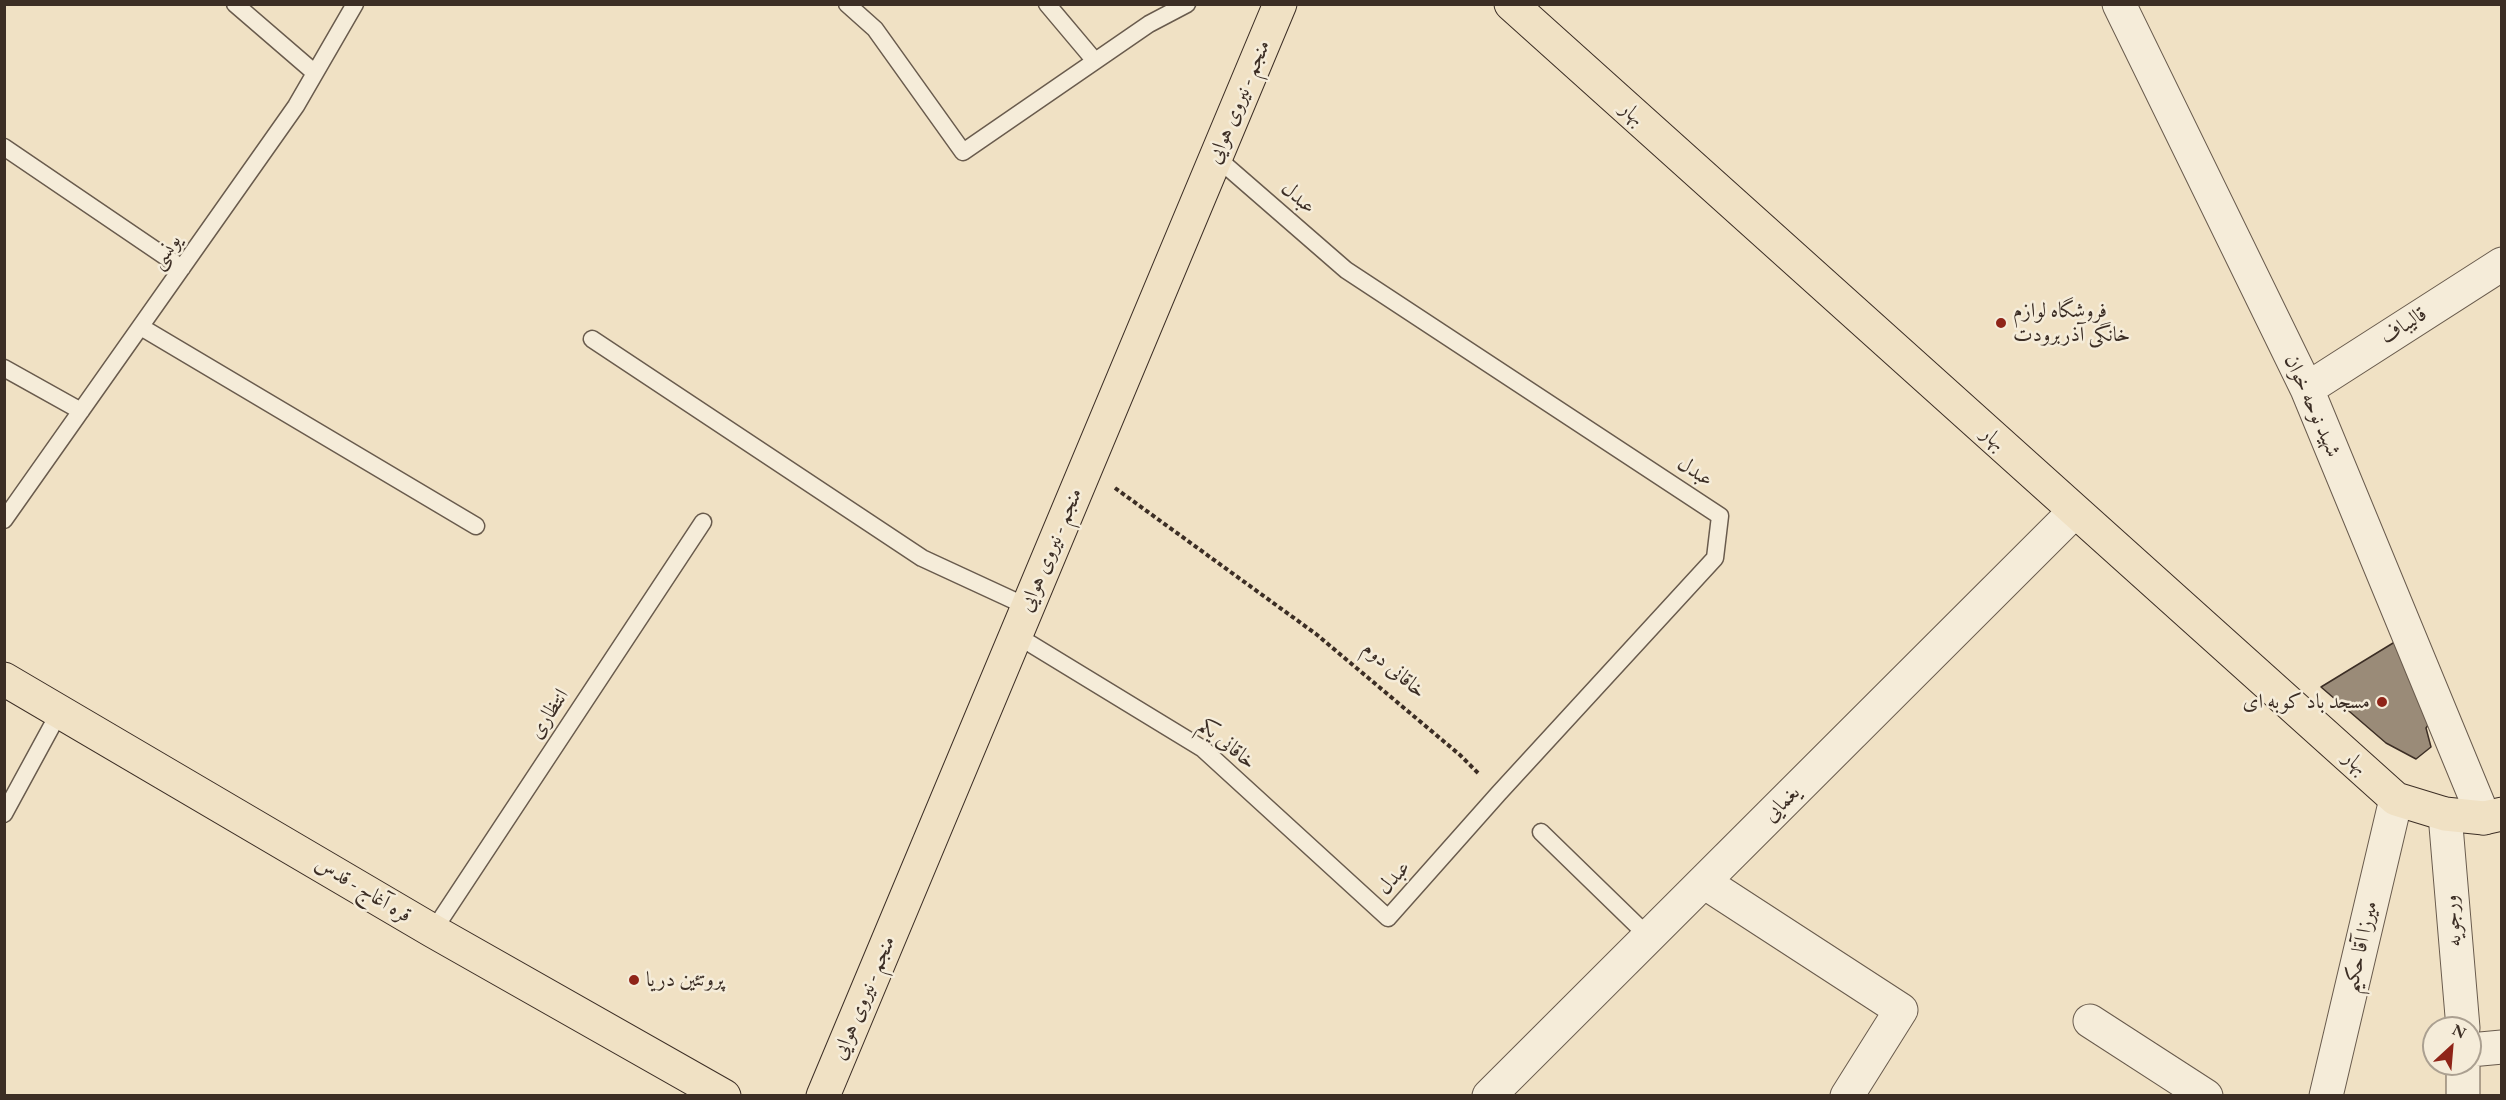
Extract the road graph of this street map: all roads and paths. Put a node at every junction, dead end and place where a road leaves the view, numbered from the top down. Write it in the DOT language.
graph roads {
  1 [pos="235,4"];
  2 [pos="355,4"];
  3 [pos="847,4"];
  4 [pos="1047,4"];
  5 [pos="1187,4"];
  6 [pos="1280,4"];
  7 [pos="1511,4"];
  8 [pos="2119,4"];
  9 [pos="1095,61"];
  10 [pos="315,73"];
  11 [pos="4,147"];
  12 [pos="1216,157"];
  13 [pos="2502,264"];
  14 [pos="182,268"];
  15 [pos="141,327"];
  16 [pos="592,339"];
  17 [pos="4,368"];
  18 [pos="2307,389"];
  19 [pos="81,411"];
  20 [pos="1086,467"];
  21 [pos="2074,512"];
  22 [pos="4,520"];
  23 [pos="703,522"];
  24 [pos="476,526"];
  25 [pos="1022,621"];
  26 [pos="4,679"];
  27 [pos="60,711"];
  28 [pos="1499,793"];
  29 [pos="2396,799"];
  30 [pos="4,814"];
  31 [pos="2445,814"];
  32 [pos="2493,816"];
  33 [pos="1540,832"];
  34 [pos="1704,882"];
  35 [pos="1388,918"];
  36 [pos="433,931"];
  37 [pos="1649,937"];
  38 [pos="2462,1016"];
  39 [pos="2090,1021"];
  40 [pos="2502,1047"];
  41 [pos="2482,1049"];
  42 [pos="2463,1076"];
  43 [pos="724,1095"];
  44 [pos="823,1095"];
  45 [pos="1489,1095"];
  46 [pos="1847,1095"];
  47 [pos="2206,1095"];
  48 [pos="2326,1095"];
  49 [pos="2463,1095"];
  1 -- 10 [label="lane"];
  2 -- 10 [label="lane, یونسی"];
  3 -- 9 [label="lane"];
  4 -- 9 [label="lane"];
  5 -- 9 [label="lane"];
  6 -- 12 [label="main road, منجم - نیروی هوایی"];
  7 -- 21 [label="main road, بهار"];
  8 -- 18 [label="street, شهید نوحه خوان"];
  10 -- 14 [label="lane, یونسی"];
  11 -- 14 [label="lane"];
  12 -- 20 [label="main road, منجم - نیروی هوایی"];
  12 -- 28 [label="lane, عبدل"];
  13 -- 18 [label="street, قالیباف"];
  14 -- 15 [label="lane, یونسی"];
  15 -- 19 [label="lane, یونسی"];
  15 -- 24 [label="lane"];
  16 -- 25 [label="lane, خاقانی یکم"];
  17 -- 19 [label="lane"];
  18 -- 32 [label="street, شهید نوحه خوان"];
  19 -- 22 [label="lane, یونسی"];
  20 -- 25 [label="main road, منجم - نیروی هوایی"];
  20 -- 28 [label="path, خاقانی دوم"];
  21 -- 29 [label="main road, بهار"];
  21 -- 34 [label="street, یغمایی"];
  23 -- 36 [label="lane, انتظاری"];
  25 -- 35 [label="lane, خاقانی یکم"];
  25 -- 44 [label="main road, منجم - نیروی هوایی"];
  26 -- 27 [label="main road, قره آغاج - قدس"];
  27 -- 30 [label="lane"];
  27 -- 36 [label="main road, قره آغاج - قدس"];
  28 -- 35 [label="lane, عبدل"];
  29 -- 31 [label="main road, بهار"];
  29 -- 48 [label="street, میرزا آقا حکیم"];
  31 -- 32 [label="main road, بهار"];
  31 -- 38 [label="street, ورجویه"];
  33 -- 37 [label="lane"];
  34 -- 37 [label="street, یغمایی"];
  34 -- 46 [label="street"];
  36 -- 43 [label="main road, قره آغاج - قدس"];
  37 -- 45 [label="street, یغمایی"];
  39 -- 47 [label="street"];
  40 -- 41 [label="street"];
  42 -- 49 [label="street"];
}
